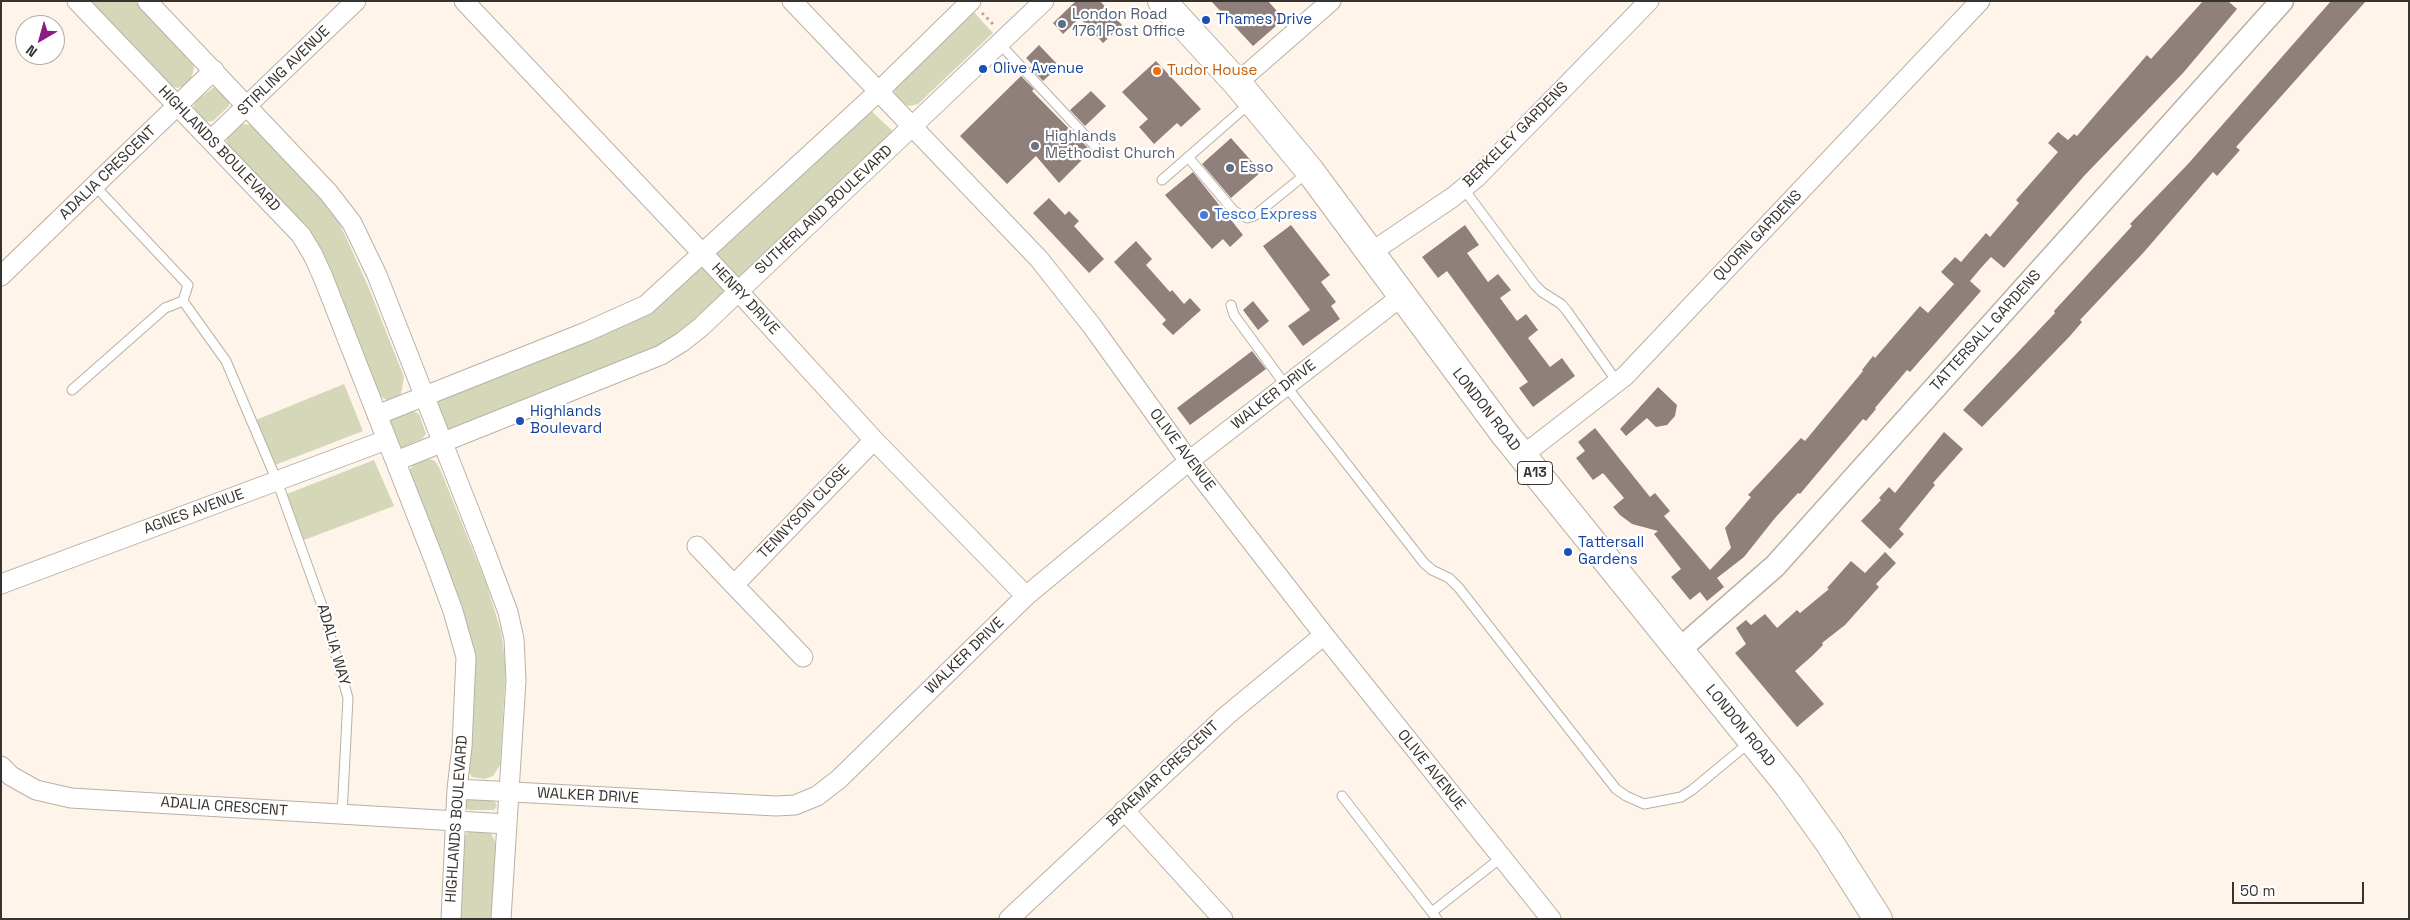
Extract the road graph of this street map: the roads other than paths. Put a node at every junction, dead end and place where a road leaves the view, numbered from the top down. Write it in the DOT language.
graph roads {
  1 [pos="78,1"];
  2 [pos="147,1"];
  3 [pos="356,1"];
  4 [pos="464,1"];
  5 [pos="792,1"];
  6 [pos="1044,1"];
  7 [pos="1162,1"];
  8 [pos="1649,1"];
  9 [pos="1980,1"];
  10 [pos="2282,1"];
  11 [pos="966,3"];
  12 [pos="1325,3"];
  13 [pos="1003,41"];
  14 [pos="214,70"];
  15 [pos="878,92"];
  16 [pos="1245,92"];
  17 [pos="248,105"];
  18 [pos="177,106"];
  19 [pos="913,126"];
  20 [pos="211,140"];
  21 [pos="1095,146"];
  22 [pos="1188,157"];
  23 [pos="1310,171"];
  24 [pos="1162,180"];
  25 [pos="95,186"];
  26 [pos="1463,188"];
  27 [pos="1370,253"];
  28 [pos="703,254"];
  29 [pos="1,276"];
  30 [pos="738,291"];
  31 [pos="1402,296"];
  32 [pos="184,301"];
  33 [pos="1231,304"];
  34 [pos="1618,383"];
  35 [pos="1286,386"];
  36 [pos="72,390"];
  37 [pos="425,396"];
  38 [pos="377,415"];
  39 [pos="386,440"];
  40 [pos="874,440"];
  41 [pos="443,442"];
  42 [pos="1522,456"];
  43 [pos="396,461"];
  44 [pos="1189,461"];
  45 [pos="277,481"];
  46 [pos="697,546"];
  47 [pos="1,584"];
  48 [pos="734,585"];
  49 [pos="1026,596"];
  50 [pos="1324,635"];
  51 [pos="1679,650"];
  52 [pos="803,657"];
  53 [pos="1752,740"];
  54 [pos="1,766"];
  55 [pos="457,789"];
  56 [pos="509,792"];
  57 [pos="1342,796"];
  58 [pos="1124,810"];
  59 [pos="342,815"];
  60 [pos="456,822"];
  61 [pos="507,824"];
  62 [pos="1502,857"];
  63 [pos="1434,915"];
  64 [pos="451,919"];
  65 [pos="501,919"];
  66 [pos="1009,919"];
  67 [pos="1223,919"];
  68 [pos="1551,919"];
  69 [pos="1878,919"];
  1 -- 18 [label="street, HIGHLANDS BOULEVARD"];
  2 -- 14 [label="street"];
  3 -- 17 [label="street, STIRLING AVENUE"];
  4 -- 28 [label="street, HENRY DRIVE"];
  5 -- 15 [label="street, OLIVE AVENUE"];
  6 -- 13 [label="street, SUTHERLAND BOULEVARD"];
  7 -- 16 [label="main road, LONDON ROAD / A13"];
  8 -- 26 [label="street, BERKELEY GARDENS"];
  9 -- 34 [label="street, QUORN GARDENS"];
  10 -- 51 [label="street, TATTERSALL GARDENS"];
  11 -- 15 [label="street"];
  12 -- 16 [label="street"];
  13 -- 19 [label="street, SUTHERLAND BOULEVARD"];
  13 -- 21 [label="lane"];
  14 -- 17 [label="street"];
  14 -- 18 [label="street, ADALIA CRESCENT"];
  15 -- 19 [label="street, OLIVE AVENUE"];
  15 -- 28 [label="street"];
  16 -- 22 [label="lane"];
  16 -- 23 [label="main road, LONDON ROAD / A13"];
  17 -- 20 [label="street, STIRLING AVENUE"];
  17 -- 37 [label="street"];
  18 -- 20 [label="street, HIGHLANDS BOULEVARD"];
  18 -- 25 [label="street, ADALIA CRESCENT"];
  19 -- 30 [label="street, SUTHERLAND BOULEVARD"];
  19 -- 44 [label="street, OLIVE AVENUE"];
  20 -- 38 [label="street, HIGHLANDS BOULEVARD"];
  22 -- 23 [label="lane"];
  22 -- 24 [label="lane"];
  23 -- 27 [label="main road, LONDON ROAD / A13"];
  25 -- 29 [label="street, ADALIA CRESCENT"];
  25 -- 32 [label="lane"];
  26 -- 27 [label="street, BERKELEY GARDENS"];
  26 -- 34 [label="lane"];
  27 -- 31 [label="main road, LONDON ROAD / A13"];
  28 -- 30 [label="street, HENRY DRIVE"];
  28 -- 37 [label="street"];
  30 -- 40 [label="street, HENRY DRIVE"];
  30 -- 41 [label="street, SUTHERLAND BOULEVARD"];
  31 -- 35 [label="street, WALKER DRIVE"];
  31 -- 42 [label="main road, LONDON ROAD / A13"];
  32 -- 36 [label="lane"];
  32 -- 45 [label="lane, ADALIA WAY"];
  33 -- 35 [label="lane"];
  34 -- 42 [label="street, QUORN GARDENS"];
  35 -- 44 [label="street, WALKER DRIVE"];
  35 -- 53 [label="lane"];
  37 -- 38 [label="street"];
  37 -- 41 [label="street"];
  38 -- 39 [label="street, HIGHLANDS BOULEVARD"];
  39 -- 43 [label="street, HIGHLANDS BOULEVARD"];
  39 -- 45 [label="street, AGNES AVENUE"];
  40 -- 48 [label="street, TENNYSON CLOSE"];
  40 -- 49 [label="street, HENRY DRIVE"];
  41 -- 43 [label="street, SUTHERLAND BOULEVARD"];
  41 -- 56 [label="street"];
  42 -- 51 [label="main road, LONDON ROAD / A13"];
  43 -- 55 [label="street, HIGHLANDS BOULEVARD"];
  44 -- 49 [label="street, WALKER DRIVE"];
  44 -- 50 [label="street, OLIVE AVENUE"];
  45 -- 47 [label="street, AGNES AVENUE"];
  45 -- 59 [label="lane, ADALIA WAY"];
  46 -- 48 [label="street"];
  48 -- 52 [label="street"];
  49 -- 56 [label="street, WALKER DRIVE"];
  50 -- 58 [label="street, BRAEMAR CRESCENT"];
  50 -- 62 [label="street, OLIVE AVENUE"];
  51 -- 53 [label="main road, LONDON ROAD / A13"];
  53 -- 69 [label="main road, LONDON ROAD / A13"];
  54 -- 59 [label="street, ADALIA CRESCENT"];
  55 -- 56 [label="street, WALKER DRIVE"];
  55 -- 60 [label="street, HIGHLANDS BOULEVARD"];
  56 -- 61 [label="street"];
  57 -- 63 [label="lane"];
  58 -- 66 [label="street, BRAEMAR CRESCENT"];
  58 -- 67 [label="street"];
  59 -- 60 [label="street, ADALIA CRESCENT"];
  60 -- 61 [label="street, ADALIA CRESCENT"];
  60 -- 64 [label="street, HIGHLANDS BOULEVARD"];
  61 -- 65 [label="street"];
  62 -- 63 [label="lane"];
  62 -- 68 [label="street, OLIVE AVENUE"];
}
